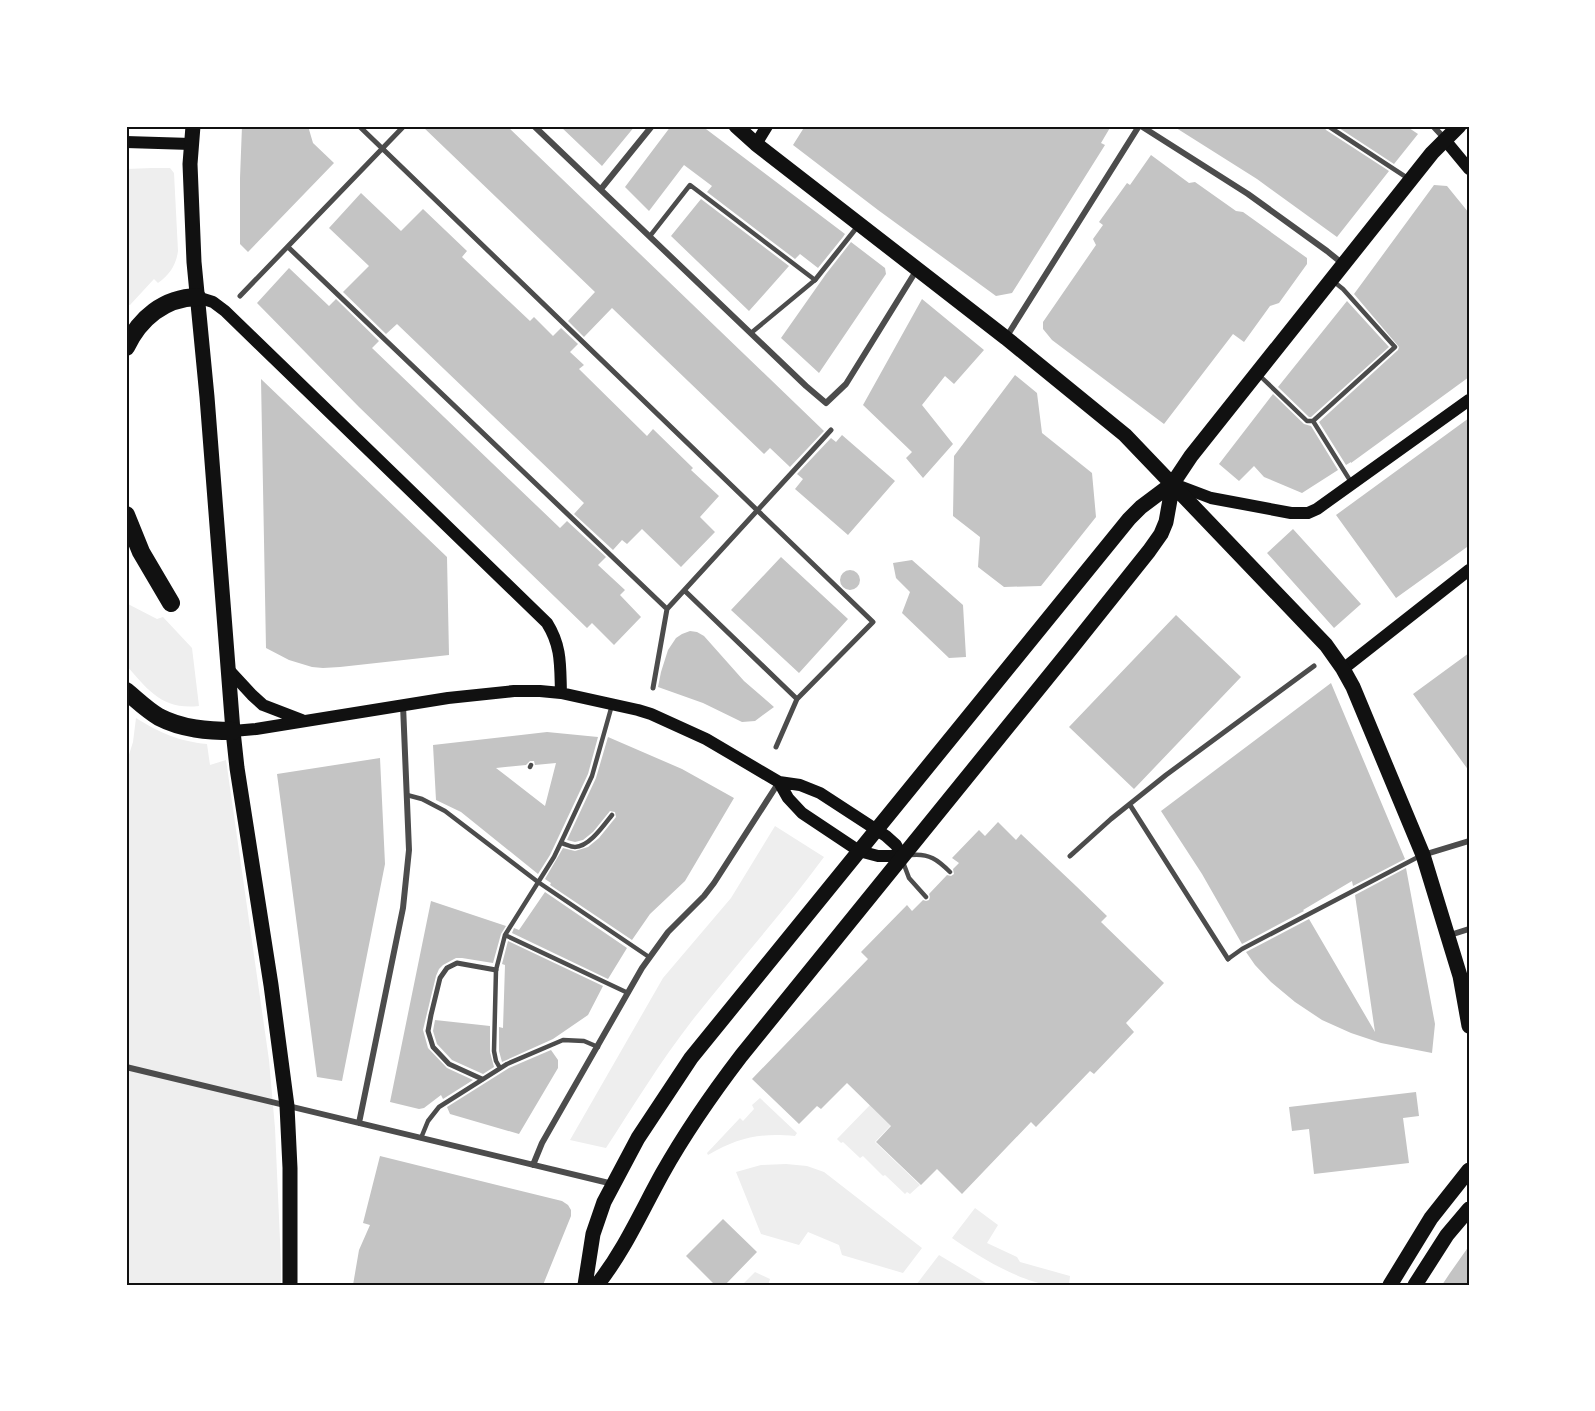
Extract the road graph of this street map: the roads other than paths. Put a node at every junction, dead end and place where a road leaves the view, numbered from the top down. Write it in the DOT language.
graph roads {
  1 [pos="192,126"];
  2 [pos="359,126"];
  3 [pos="404,126"];
  4 [pos="534,126"];
  5 [pos="652,126"];
  6 [pos="736,126"];
  7 [pos="766,126"];
  8 [pos="1140,126"];
  9 [pos="1328,126"];
  10 [pos="1433,126"];
  11 [pos="1459,126"];
  12 [pos="1447,133"];
  13 [pos="126,142"];
  14 [pos="191,144"];
  15 [pos="756,144"];
  16 [pos="383,148"];
  17 [pos="1469,169"];
  18 [pos="1411,180"];
  19 [pos="601,189"];
  20 [pos="859,225"];
  21 [pos="650,236"];
  22 [pos="288,247"];
  23 [pos="1344,265"];
  24 [pos="917,270"];
  25 [pos="1332,279"];
  26 [pos="815,280"];
  27 [pos="240,296"];
  28 [pos="197,297"];
  29 [pos="751,333"];
  30 [pos="1006,338"];
  31 [pos="126,347"];
  32 [pos="1257,374"];
  33 [pos="1469,400"];
  34 [pos="1313,421"];
  35 [pos="831,430"];
  36 [pos="1173,483"];
  37 [pos="1353,484"];
  38 [pos="758,511"];
  39 [pos="126,515"];
  40 [pos="1469,570"];
  41 [pos="685,591"];
  42 [pos="171,603"];
  43 [pos="667,609"];
  44 [pos="1314,666"];
  45 [pos="228,669"];
  46 [pos="1343,669"];
  47 [pos="653,688"];
  48 [pos="126,691"];
  49 [pos="561,693"];
  50 [pos="797,699"];
  51 [pos="403,704"];
  52 [pos="612,704"];
  53 [pos="303,721"];
  54 [pos="233,731"];
  55 [pos="776,747"];
  56 [pos="779,782"];
  57 [pos="407,795"];
  58 [pos="1130,805"];
  59 [pos="612,815"];
  60 [pos="877,829"];
  61 [pos="1469,841"];
  62 [pos="561,843"];
  63 [pos="859,851"];
  64 [pos="1423,855"];
  65 [pos="902,856"];
  66 [pos="1070,856"];
  67 [pos="950,872"];
  68 [pos="538,882"];
  69 [pos="926,897"];
  70 [pos="1469,929"];
  71 [pos="505,935"];
  72 [pos="1448,935"];
  73 [pos="649,957"];
  74 [pos="1228,958"];
  75 [pos="496,970"];
  76 [pos="628,993"];
  77 [pos="1469,1025"];
  78 [pos="598,1047"];
  79 [pos="126,1067"];
  80 [pos="500,1068"];
  81 [pos="482,1079"];
  82 [pos="287,1106"];
  83 [pos="359,1123"];
  84 [pos="421,1138"];
  85 [pos="533,1165"];
  86 [pos="1469,1170"];
  87 [pos="613,1184"];
  88 [pos="1469,1209"];
  89 [pos="291,1285"];
  90 [pos="585,1285"];
  91 [pos="597,1285"];
  92 [pos="1390,1285"];
  93 [pos="1415,1285"];
  1 -- 14 [label="main road"];
  2 -- 16 [label="street"];
  3 -- 16 [label="street"];
  4 -- 19 [label="street"];
  5 -- 19 [label="street"];
  6 -- 15 [label="main road"];
  7 -- 15 [label="main road"];
  8 -- 23 [label="street"];
  8 -- 30 [label="street"];
  9 -- 18 [label="lane"];
  10 -- 12 [label="street"];
  11 -- 12 [label="main road"];
  12 -- 17 [label="main road"];
  12 -- 18 [label="main road"];
  13 -- 14 [label="main road"];
  14 -- 28 [label="main road"];
  15 -- 20 [label="main road"];
  16 -- 22 [label="street"];
  16 -- 38 [label="street"];
  18 -- 23 [label="main road"];
  19 -- 21 [label="street"];
  20 -- 24 [label="main road"];
  20 -- 26 [label="street"];
  21 -- 26 [label="lane"];
  21 -- 29 [label="street"];
  22 -- 27 [label="street"];
  22 -- 43 [label="street"];
  23 -- 25 [label="main road"];
  24 -- 29 [label="street"];
  24 -- 30 [label="main road"];
  25 -- 32 [label="main road"];
  25 -- 34 [label="lane"];
  26 -- 29 [label="lane"];
  28 -- 31 [label="highway"];
  28 -- 45 [label="main road"];
  28 -- 49 [label="main road"];
  30 -- 36 [label="main road"];
  32 -- 34 [label="lane"];
  32 -- 36 [label="main road"];
  33 -- 37 [label="main road"];
  34 -- 37 [label="lane"];
  35 -- 38 [label="street"];
  36 -- 37 [label="main road"];
  36 -- 46 [label="main road"];
  36 -- 60 [label="main road"];
  36 -- 65 [label="main road"];
  38 -- 41 [label="street"];
  38 -- 50 [label="street"];
  39 -- 42 [label="highway"];
  40 -- 46 [label="main road"];
  41 -- 43 [label="street"];
  41 -- 50 [label="street"];
  43 -- 47 [label="street"];
  44 -- 58 [label="street"];
  45 -- 53 [label="main road"];
  45 -- 54 [label="main road"];
  46 -- 64 [label="main road"];
  48 -- 54 [label="highway"];
  49 -- 51 [label="main road"];
  49 -- 52 [label="main road"];
  50 -- 55 [label="street"];
  51 -- 53 [label="main road"];
  51 -- 57 [label="street"];
  52 -- 56 [label="main road"];
  52 -- 62 [label="lane"];
  53 -- 54 [label="main road"];
  54 -- 82 [label="main road"];
  56 -- 60 [label="main road"];
  56 -- 63 [label="main road"];
  56 -- 73 [label="street"];
  57 -- 68 [label="lane"];
  57 -- 83 [label="street"];
  58 -- 66 [label="street"];
  58 -- 74 [label="street"];
  59 -- 62 [label="lane"];
  60 -- 63 [label="main road"];
  60 -- 65 [label="main road"];
  61 -- 64 [label="street"];
  62 -- 68 [label="lane"];
  63 -- 65 [label="main road"];
  63 -- 87 [label="main road"];
  64 -- 72 [label="main road"];
  64 -- 74 [label="lane"];
  65 -- 67 [label="lane"];
  65 -- 69 [label="lane"];
  65 -- 91 [label="main road"];
  68 -- 71 [label="lane"];
  68 -- 73 [label="lane"];
  70 -- 72 [label="street"];
  71 -- 75 [label="lane"];
  71 -- 76 [label="lane"];
  72 -- 77 [label="main road"];
  73 -- 76 [label="street"];
  75 -- 80 [label="lane"];
  75 -- 81 [label="street"];
  76 -- 78 [label="street"];
  78 -- 80 [label="lane"];
  78 -- 85 [label="street"];
  79 -- 82 [label="street"];
  80 -- 81 [label="lane"];
  81 -- 84 [label="lane"];
  82 -- 83 [label="street"];
  82 -- 89 [label="main road"];
  83 -- 84 [label="street"];
  84 -- 85 [label="street"];
  85 -- 87 [label="street"];
  86 -- 92 [label="main road"];
  87 -- 90 [label="main road"];
  88 -- 93 [label="main road"];
}
